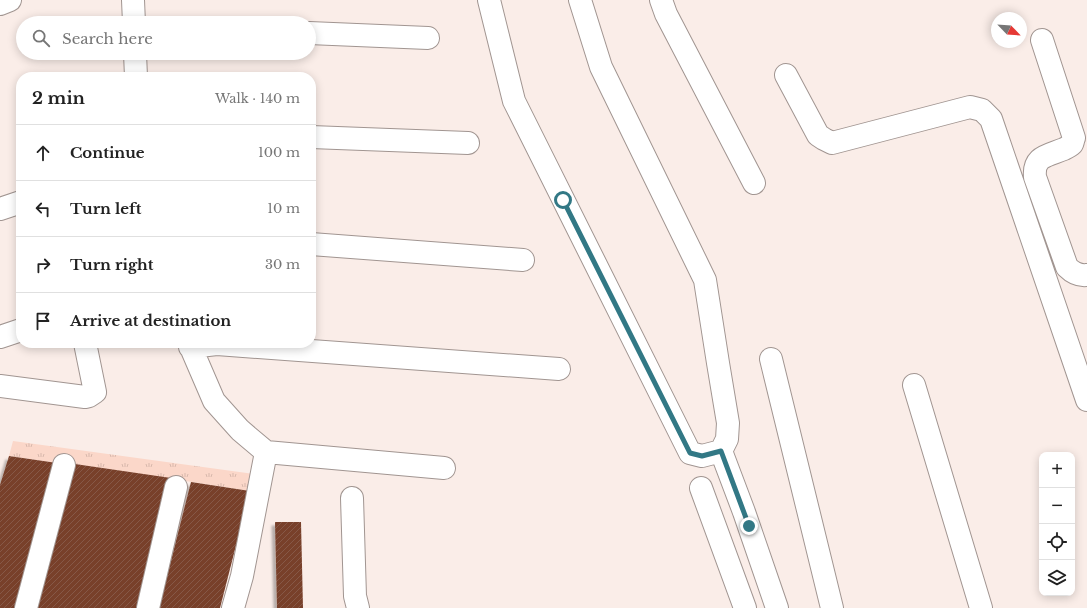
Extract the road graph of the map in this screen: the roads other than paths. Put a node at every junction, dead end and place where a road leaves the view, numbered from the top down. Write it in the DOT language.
graph roads {
  1 [pos="10,0"];
  2 [pos="133,0"];
  3 [pos="489,0"];
  4 [pos="580,0"];
  5 [pos="661,0"];
  6 [pos="0,4"];
  7 [pos="134,16"];
  8 [pos="316,33"];
  9 [pos="428,38"];
  10 [pos="1042,40"];
  11 [pos="135,60"];
  12 [pos="136,72"];
  13 [pos="786,76"];
  14 [pos="316,137"];
  15 [pos="468,143"];
  16 [pos="754,183"];
  17 [pos="16,204"];
  18 [pos="0,209"];
  19 [pos="316,244"];
  20 [pos="523,260"];
  21 [pos="1087,275"];
  22 [pos="16,332"];
  23 [pos="0,337"];
  24 [pos="86,348"];
  25 [pos="190,348"];
  26 [pos="272,348"];
  27 [pos="771,359"];
  28 [pos="559,369"];
  29 [pos="0,386"];
  30 [pos="914,386"];
  31 [pos="1087,400"];
  32 [pos="721,451"];
  33 [pos="266,452"];
  34 [pos="64,465"];
  35 [pos="444,468"];
  36 [pos="176,487"];
  37 [pos="701,488"];
  38 [pos="352,498"];
  39 [pos="242,576"];
  40 [pos="26,608"];
  41 [pos="148,608"];
  42 [pos="233,608"];
  43 [pos="244,608"];
  44 [pos="358,608"];
  45 [pos="745,608"];
  46 [pos="777,608"];
  47 [pos="832,608"];
  48 [pos="982,608"];
  1 -- 6 [label="street"];
  2 -- 7 [label="street"];
  3 -- 32 [label="street"];
  4 -- 32 [label="street"];
  5 -- 16 [label="street"];
  8 -- 9 [label="street"];
  10 -- 21 [label="street"];
  11 -- 12 [label="street"];
  13 -- 31 [label="street"];
  14 -- 15 [label="street"];
  17 -- 18 [label="street"];
  19 -- 20 [label="street"];
  22 -- 23 [label="street"];
  24 -- 29 [label="street"];
  25 -- 33 [label="street"];
  26 -- 28 [label="street"];
  27 -- 47 [label="street"];
  30 -- 48 [label="street"];
  32 -- 46 [label="street"];
  33 -- 35 [label="street"];
  33 -- 39 [label="street"];
  34 -- 40 [label="street"];
  36 -- 41 [label="street"];
  37 -- 45 [label="street"];
  38 -- 44 [label="street"];
  39 -- 42 [label="street"];
  39 -- 43 [label="street"];
}
